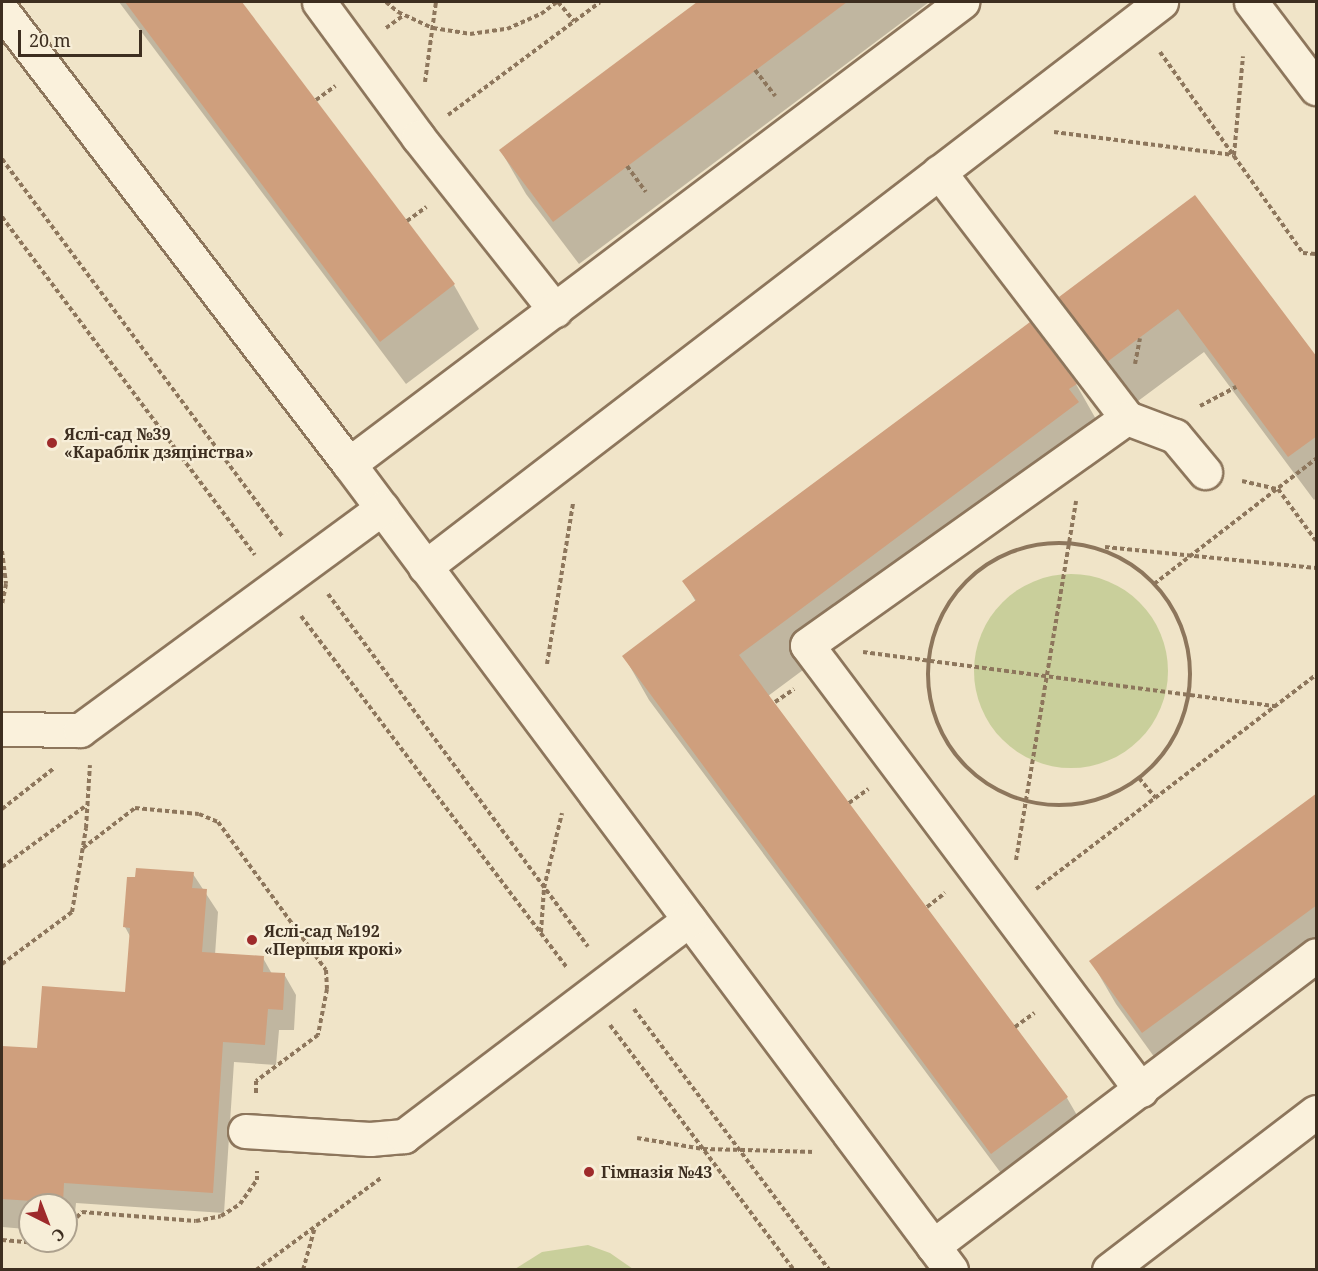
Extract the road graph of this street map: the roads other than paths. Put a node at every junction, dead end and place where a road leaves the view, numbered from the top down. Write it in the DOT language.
graph roads {
  1 [pos="319,2"];
  2 [pos="962,2"];
  3 [pos="1251,2"];
  4 [pos="2,11"];
  5 [pos="1149,11"];
  6 [pos="1315,82"];
  7 [pos="939,172"];
  8 [pos="555,310"];
  9 [pos="1127,418"];
  10 [pos="349,464"];
  11 [pos="1205,472"];
  12 [pos="382,508"];
  13 [pos="425,567"];
  14 [pos="2,729"];
  15 [pos="689,920"];
  16 [pos="1317,955"];
  17 [pos="1140,1090"];
  18 [pos="1317,1113"];
  19 [pos="251,1131"];
  20 [pos="942,1258"];
  21 [pos="1109,1269"];
  1 -- 8 [label="lane"];
  2 -- 8 [label="lane"];
  3 -- 6 [label="lane"];
  4 -- 10 [label="lane"];
  5 -- 7 [label="lane"];
  7 -- 9 [label="lane"];
  7 -- 13 [label="lane"];
  8 -- 10 [label="lane"];
  9 -- 11 [label="lane"];
  9 -- 17 [label="lane"];
  10 -- 12 [label="lane"];
  12 -- 13 [label="lane"];
  12 -- 14 [label="lane"];
  13 -- 15 [label="lane"];
  15 -- 19 [label="lane"];
  15 -- 20 [label="lane"];
  16 -- 17 [label="lane"];
  17 -- 20 [label="lane"];
  18 -- 21 [label="lane"];
}
